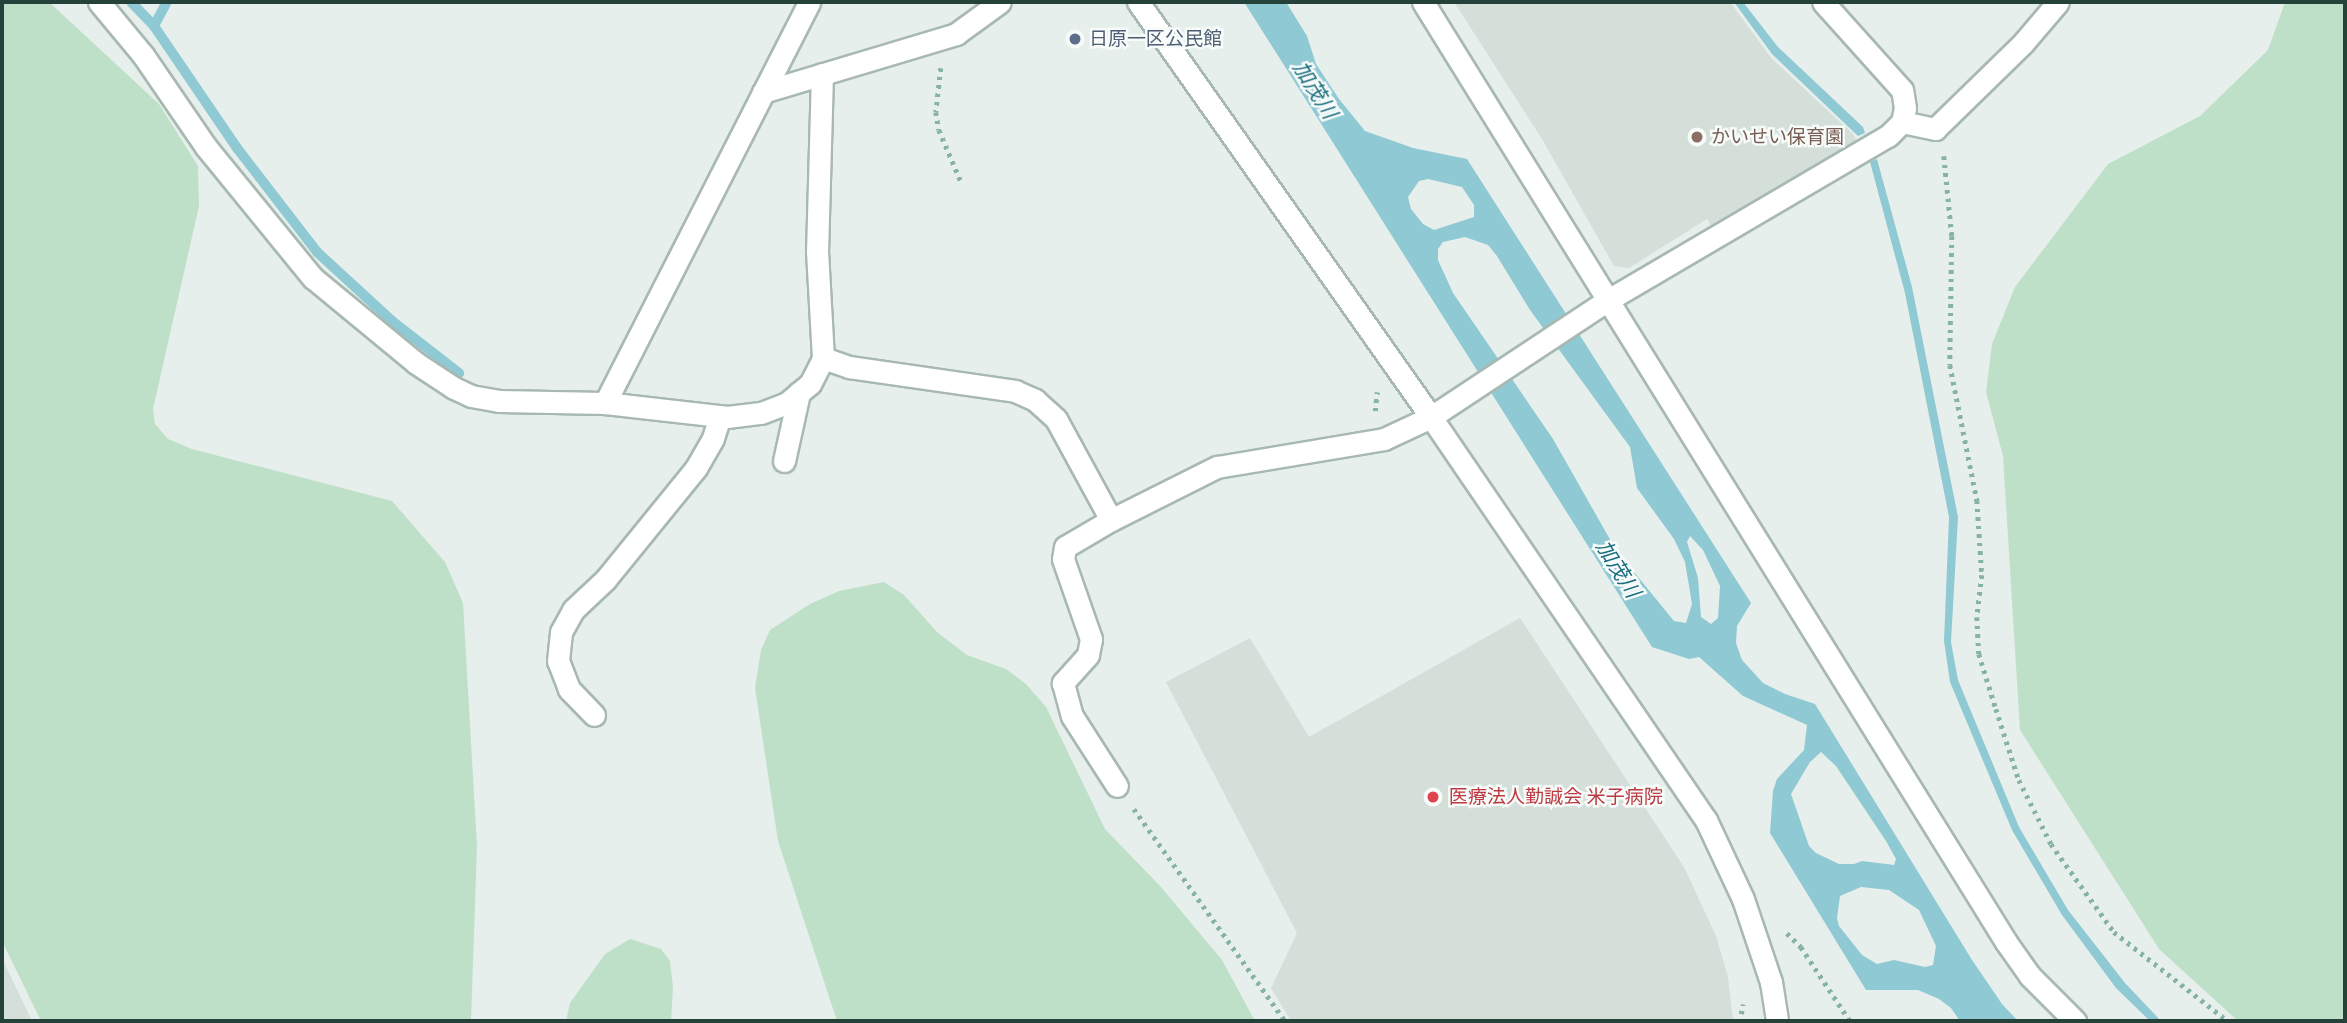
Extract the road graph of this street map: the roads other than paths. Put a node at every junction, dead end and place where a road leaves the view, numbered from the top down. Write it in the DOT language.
graph roads {
  1 [pos="99,2"];
  2 [pos="808,2"];
  3 [pos="1000,2"];
  4 [pos="1138,2"];
  5 [pos="1824,2"];
  6 [pos="2058,2"];
  7 [pos="1427,4"];
  8 [pos="822,74"];
  9 [pos="763,92"];
  10 [pos="1902,122"];
  11 [pos="1608,300"];
  12 [pos="823,358"];
  13 [pos="799,393"];
  14 [pos="606,403"];
  15 [pos="720,416"];
  16 [pos="1431,417"];
  17 [pos="784,461"];
  18 [pos="1111,520"];
  19 [pos="594,715"];
  20 [pos="1117,786"];
  21 [pos="1777,1021"];
  22 [pos="2075,1021"];
  1 -- 14 [label="street"];
  2 -- 9 [label="street"];
  3 -- 8 [label="street"];
  4 -- 16 [label="street"];
  5 -- 10 [label="street"];
  6 -- 10 [label="street"];
  7 -- 11 [label="street"];
  8 -- 9 [label="street"];
  8 -- 12 [label="street"];
  9 -- 14 [label="street"];
  10 -- 11 [label="street"];
  11 -- 16 [label="street"];
  11 -- 22 [label="street"];
  12 -- 13 [label="street"];
  12 -- 18 [label="street"];
  13 -- 15 [label="street"];
  13 -- 17 [label="street"];
  14 -- 15 [label="street"];
  15 -- 19 [label="street"];
  16 -- 18 [label="street"];
  16 -- 21 [label="street"];
  18 -- 20 [label="street"];
}
